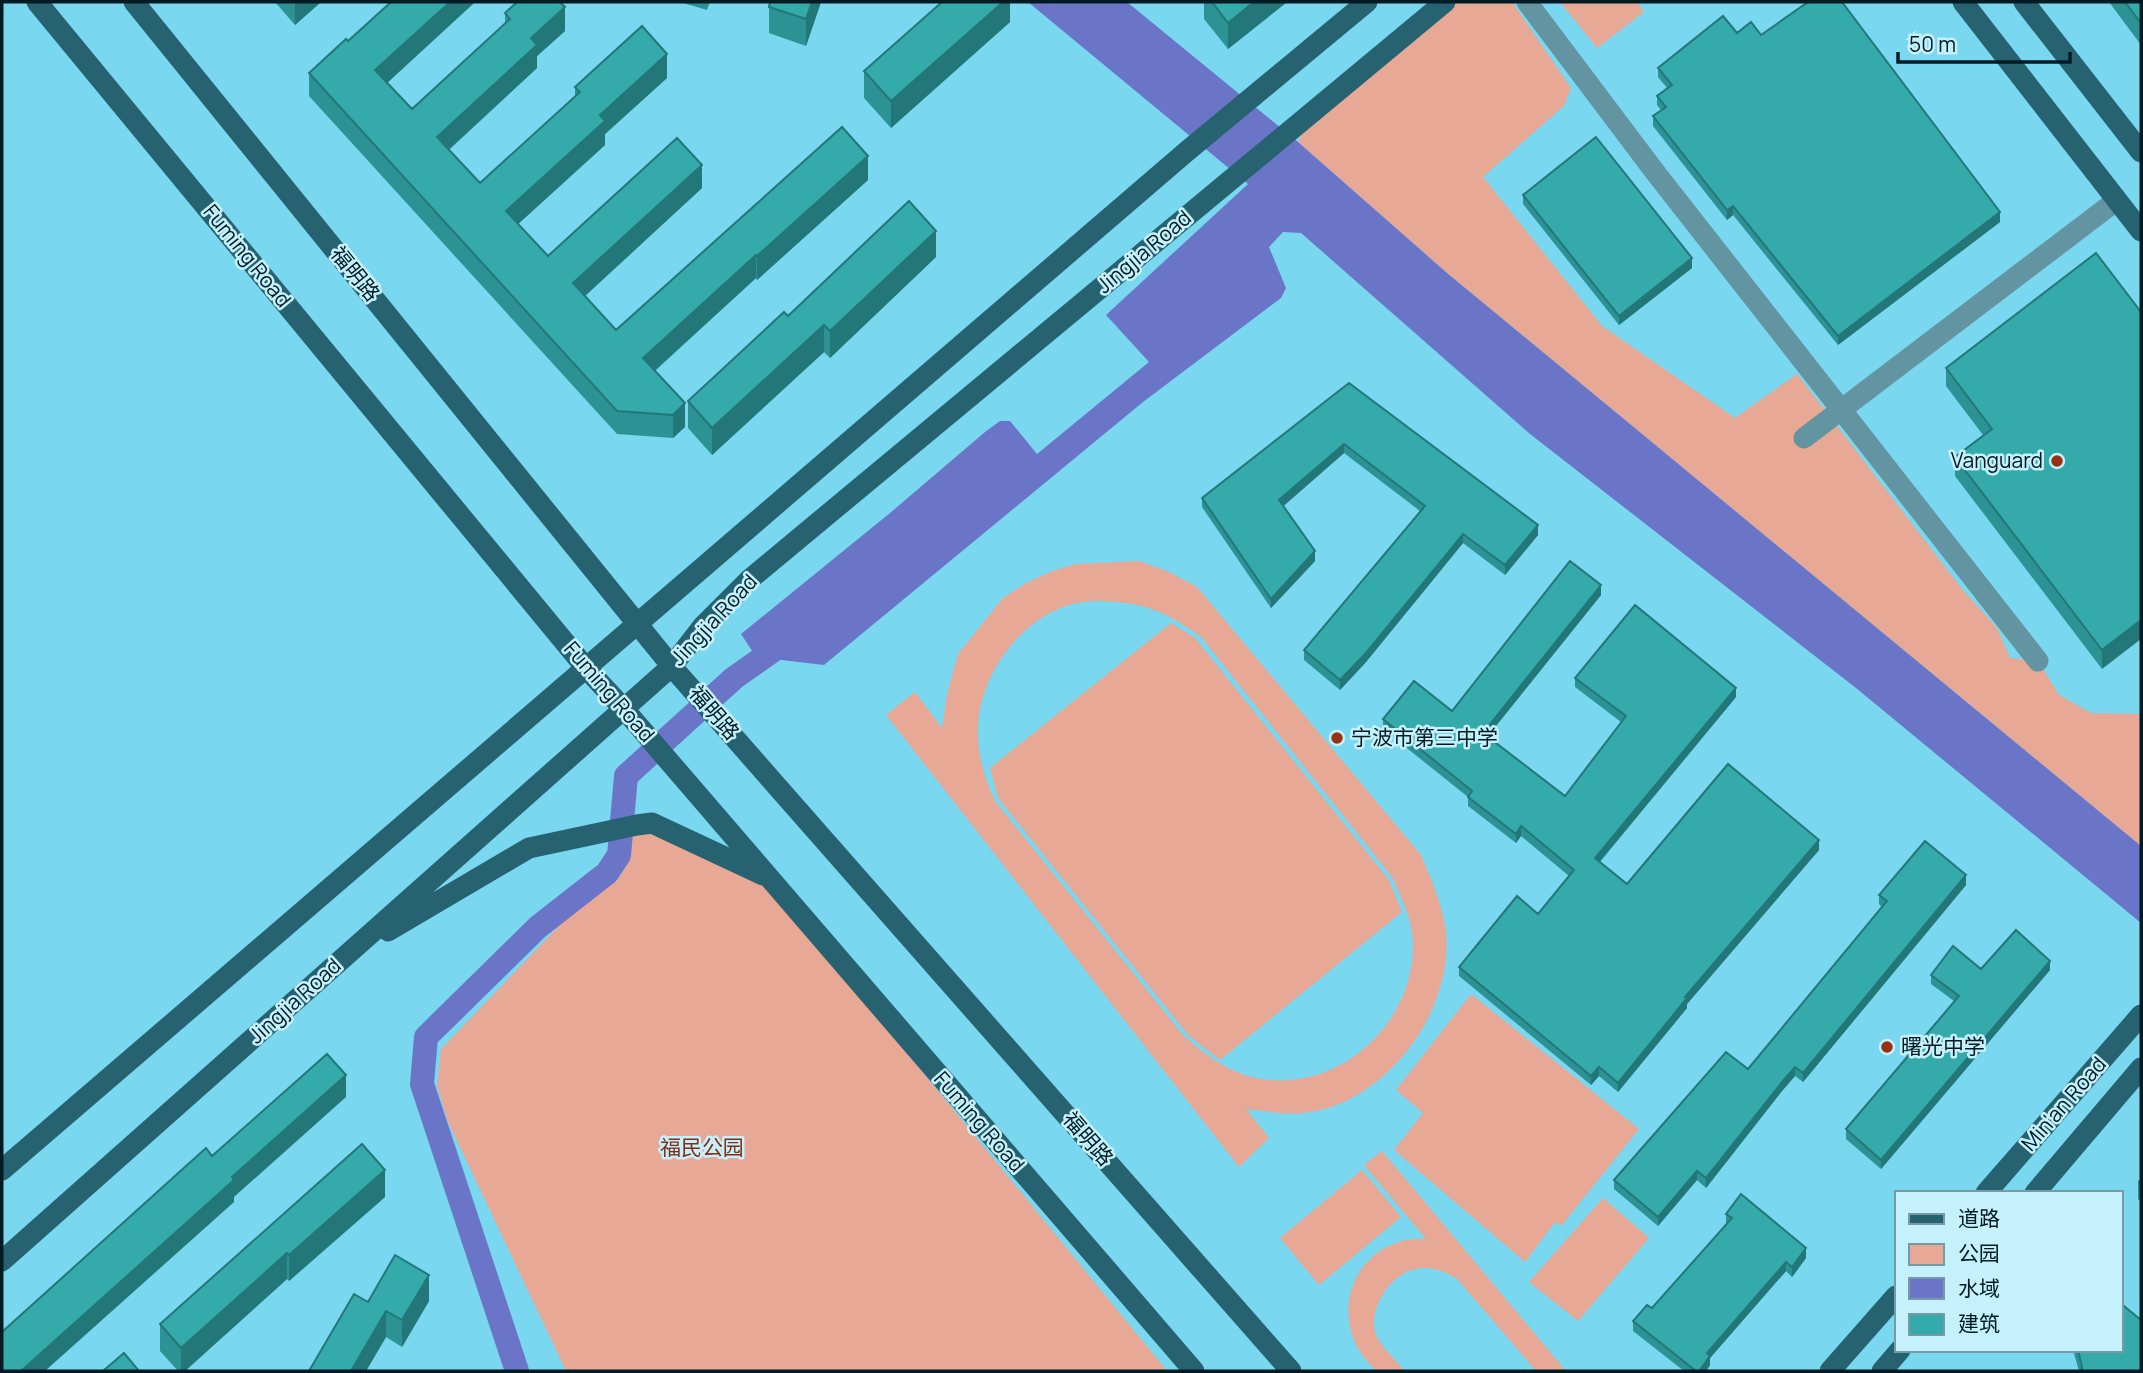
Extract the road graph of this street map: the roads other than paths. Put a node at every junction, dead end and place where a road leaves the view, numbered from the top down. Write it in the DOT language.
graph roads {
  1 [pos="37,2"];
  2 [pos="134,2"];
  3 [pos="1367,2"];
  4 [pos="1445,2"];
  5 [pos="1527,2"];
  6 [pos="1963,2"];
  7 [pos="2024,2"];
  8 [pos="2141,152"];
  9 [pos="2117,200"];
  10 [pos="2141,231"];
  11 [pos="1841,410"];
  12 [pos="1804,438"];
  13 [pos="638,624"];
  14 [pos="2038,661"];
  15 [pos="673,667"];
  16 [pos="586,668"];
  17 [pos="624,709"];
  18 [pos="770,879"];
  19 [pos="347,955"];
  20 [pos="2141,1015"];
  21 [pos="2141,1068"];
  22 [pos="2,1170"];
  23 [pos="1988,1191"];
  24 [pos="2037,1191"];
  25 [pos="2,1261"];
  26 [pos="1895,1297"];
  27 [pos="1898,1352"];
  28 [pos="1194,1371"];
  29 [pos="1292,1371"];
  30 [pos="1830,1371"];
  31 [pos="1882,1371"];
  1 -- 16 [label="main road, Fuming Road"];
  2 -- 13 [label="main road, 福明路"];
  3 -- 13 [label="main road, Jingjia Road"];
  4 -- 15 [label="main road, Jingjia Road"];
  5 -- 11 [label="street"];
  6 -- 9 [label="main road"];
  7 -- 8 [label="main road"];
  9 -- 10 [label="main road"];
  9 -- 11 [label="street"];
  11 -- 12 [label="street"];
  11 -- 14 [label="street"];
  13 -- 15 [label="main road, 福明路"];
  13 -- 16 [label="main road, Jingjia Road"];
  15 -- 17 [label="main road, Jingjia Road"];
  15 -- 29 [label="main road, 福明路"];
  16 -- 17 [label="main road, Fuming Road"];
  16 -- 22 [label="main road, Jingjia Road"];
  17 -- 18 [label="main road, Fuming Road"];
  17 -- 19 [label="main road, Jingjia Road"];
  18 -- 19 [label="main road"];
  18 -- 28 [label="main road, Fuming Road"];
  19 -- 25 [label="main road, Jingjia Road"];
  20 -- 23 [label="main road, Min'an Road"];
  21 -- 24 [label="main road, Min'an Road"];
  26 -- 30 [label="main road"];
  27 -- 31 [label="main road"];
}
